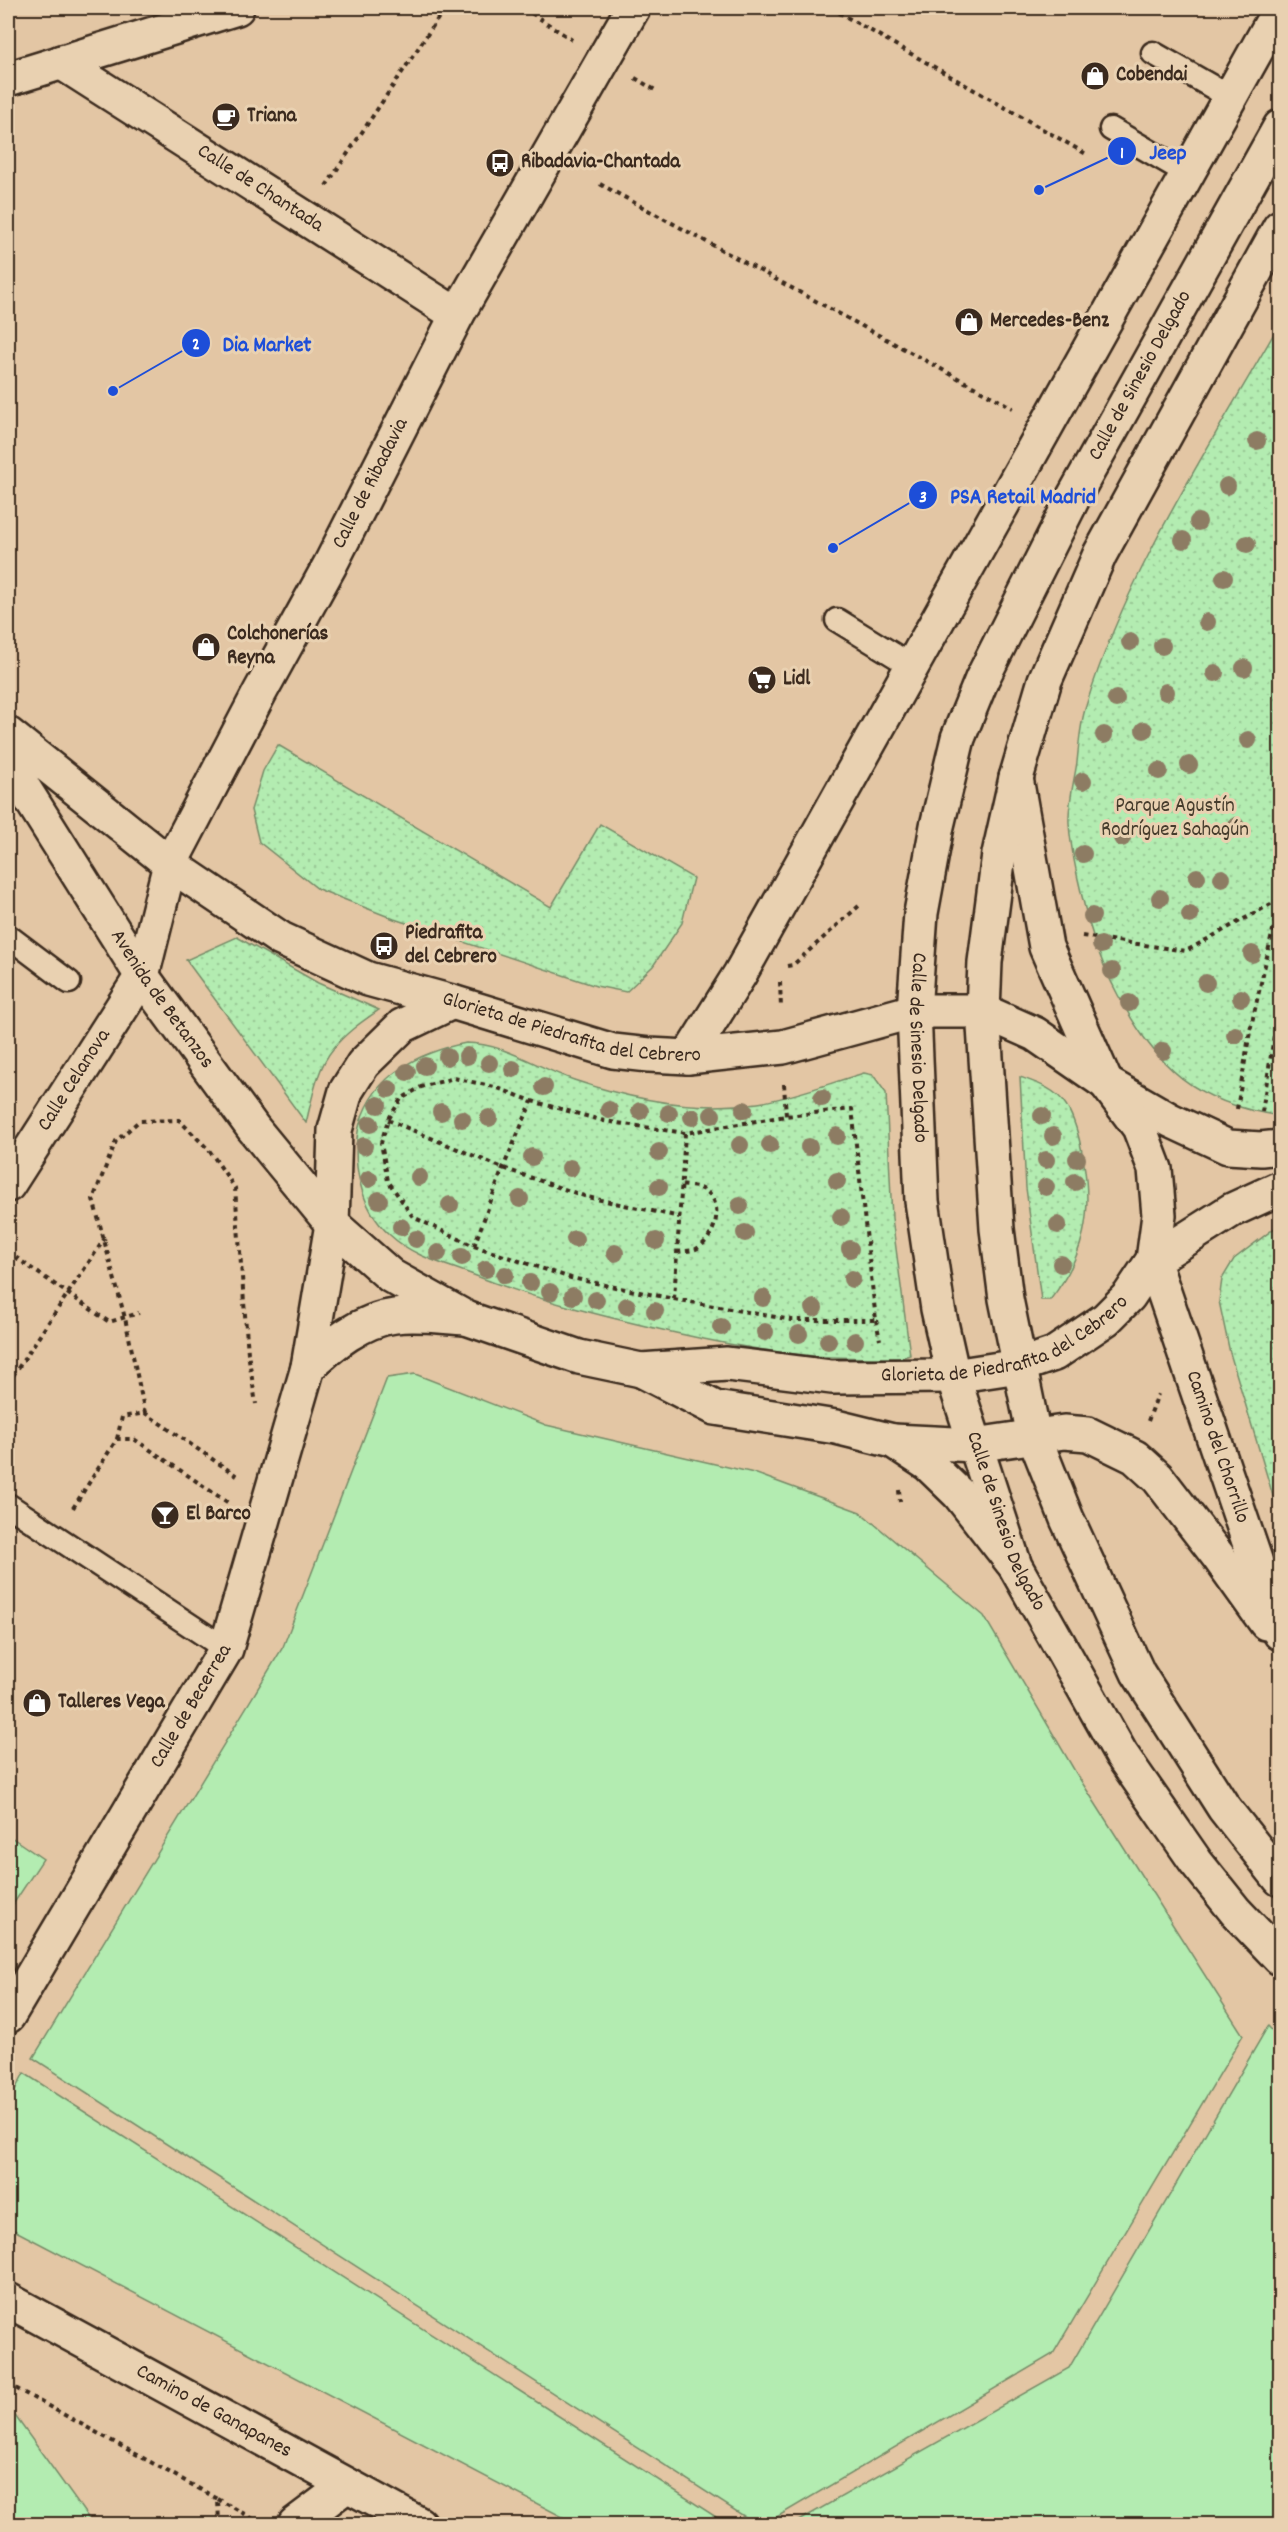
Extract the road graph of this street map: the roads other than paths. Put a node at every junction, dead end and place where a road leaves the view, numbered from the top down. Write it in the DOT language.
graph roads {
  1 [pos="237,8"];
  2 [pos="633,8"];
  3 [pos="1280,8"];
  4 [pos="1153,54"];
  5 [pos="61,62"];
  6 [pos="8,79"];
  7 [pos="1230,97"];
  8 [pos="1281,127"];
  9 [pos="1111,129"];
  10 [pos="1187,173"];
  11 [pos="1281,227"];
  12 [pos="458,315"];
  13 [pos="837,621"];
  14 [pos="912,666"];
  15 [pos="8,734"];
  16 [pos="8,763"];
  17 [pos="1016,778"];
  18 [pos="170,864"];
  19 [pos="8,936"];
  20 [pos="142,976"];
  21 [pos="69,982"];
  22 [pos="452,1002"];
  23 [pos="914,1011"];
  24 [pos="983,1011"];
  25 [pos="688,1057"];
  26 [pos="1106,1083"];
  27 [pos="1281,1147"];
  28 [pos="8,1183"];
  29 [pos="1281,1188"];
  30 [pos="332,1224"];
  31 [pos="1153,1260"];
  32 [pos="466,1318"];
  33 [pos="1019,1366"];
  34 [pos="308,1367"];
  35 [pos="641,1370"];
  36 [pos="953,1376"];
  37 [pos="1034,1436"];
  38 [pos="893,1441"];
  39 [pos="975,1445"];
  40 [pos="8,1505"];
  41 [pos="1015,1566"];
  42 [pos="1281,1633"];
  43 [pos="1281,1644"];
  44 [pos="226,1649"];
  45 [pos="1281,1879"];
  46 [pos="1281,1958"];
  47 [pos="8,2016"];
  48 [pos="8,2300"];
  49 [pos="348,2485"];
  50 [pos="295,2524"];
  51 [pos="419,2524"];
  1 -- 5 [label="street"];
  2 -- 12 [label="street, Calle de Ribadavia"];
  3 -- 7 [label="street"];
  4 -- 7 [label="lane"];
  5 -- 6 [label="street"];
  5 -- 12 [label="street, Calle de Chantada"];
  7 -- 10 [label="street"];
  8 -- 23 [label="street, Calle de Sinesio Delgado"];
  9 -- 10 [label="lane"];
  10 -- 14 [label="street"];
  11 -- 17 [label="street"];
  12 -- 18 [label="street, Calle de Ribadavia"];
  13 -- 14 [label="lane"];
  14 -- 25 [label="street"];
  15 -- 18 [label="street"];
  16 -- 20 [label="street, Avenida de Betanzos"];
  17 -- 24 [label="street"];
  17 -- 26 [label="street, Glorieta de Piedrafita del Cebrero"];
  18 -- 20 [label="street, Calle de Ribadavia"];
  18 -- 22 [label="street"];
  19 -- 21 [label="lane"];
  20 -- 28 [label="street, Calle Celanova"];
  20 -- 30 [label="street, Avenida de Betanzos"];
  22 -- 25 [label="street, Glorieta de Piedrafita del Cebrero"];
  22 -- 30 [label="street, Glorieta de Piedrafita del Cebrero"];
  23 -- 24 [label="street, Glorieta de Piedrafita del Cebrero"];
  23 -- 25 [label="street, Glorieta de Piedrafita del Cebrero"];
  23 -- 36 [label="street, Calle de Sinesio Delgado"];
  24 -- 26 [label="street, Glorieta de Piedrafita del Cebrero"];
  24 -- 33 [label="street"];
  26 -- 27 [label="street"];
  26 -- 31 [label="street, Glorieta de Piedrafita del Cebrero"];
  29 -- 31 [label="street"];
  30 -- 32 [label="street, Glorieta de Piedrafita del Cebrero"];
  30 -- 34 [label="street, Calle de Becerrea"];
  31 -- 33 [label="street, Glorieta de Piedrafita del Cebrero"];
  31 -- 42 [label="street, Camino del Chorrillo"];
  32 -- 34 [label="street"];
  32 -- 35 [label="street, Glorieta de Piedrafita del Cebrero"];
  33 -- 36 [label="street, Glorieta de Piedrafita del Cebrero"];
  33 -- 37 [label="street"];
  34 -- 44 [label="street, Calle de Becerrea"];
  35 -- 36 [label="street, Glorieta de Piedrafita del Cebrero"];
  35 -- 38 [label="street, Glorieta de Piedrafita del Cebrero"];
  36 -- 39 [label="street, Calle de Sinesio Delgado"];
  37 -- 39 [label="street, Glorieta de Piedrafita del Cebrero"];
  37 -- 43 [label="street, Camino del Chorrillo"];
  37 -- 45 [label="street"];
  38 -- 39 [label="street, Glorieta de Piedrafita del Cebrero"];
  38 -- 41 [label="street, Glorieta de Piedrafita del Cebrero"];
  39 -- 41 [label="street, Calle de Sinesio Delgado"];
  40 -- 44 [label="lane"];
  41 -- 46 [label="street, Calle de Sinesio Delgado"];
  44 -- 47 [label="street, Calle de Becerrea"];
  48 -- 49 [label="street, Camino de Ganapanes"];
  49 -- 50 [label="street"];
  49 -- 51 [label="street, Camino de Ganapanes"];
}
